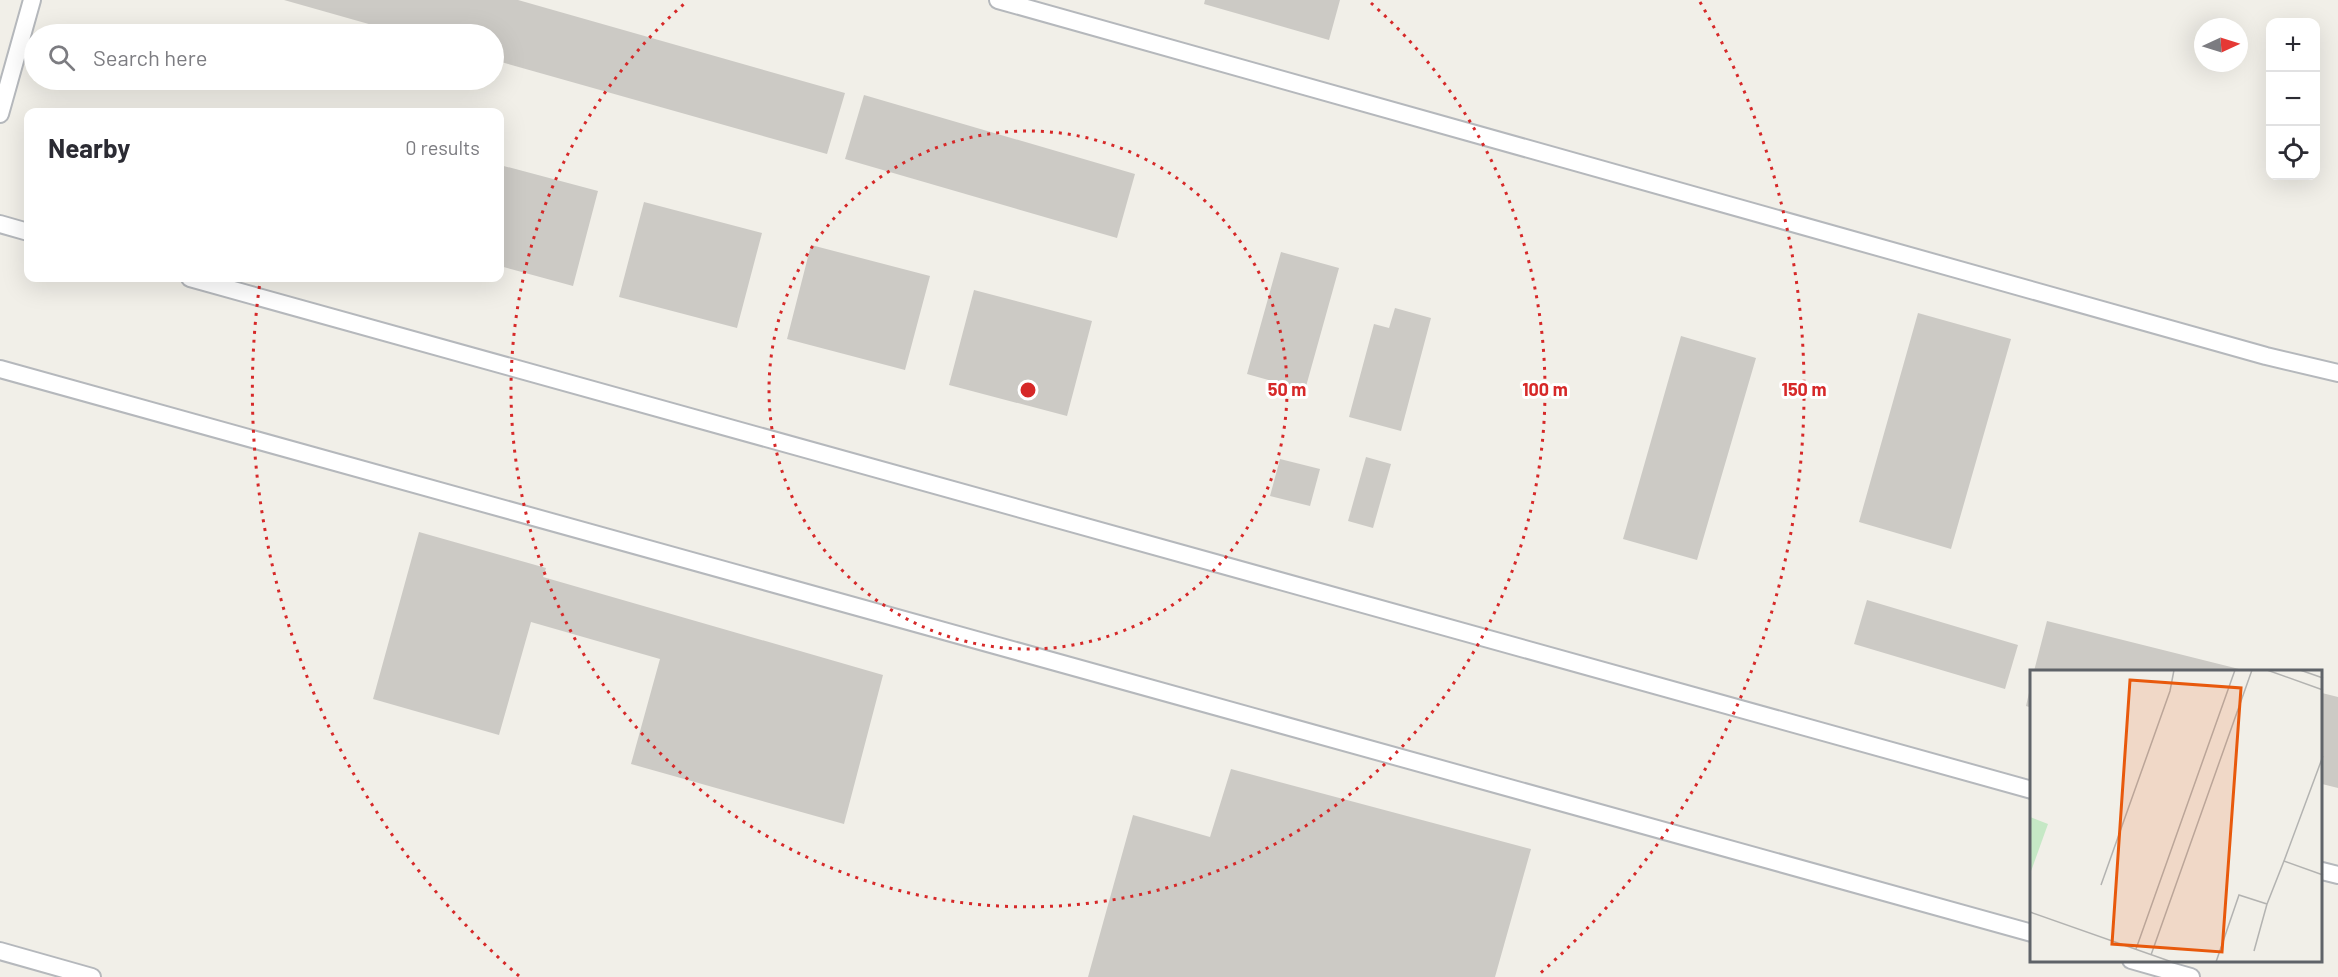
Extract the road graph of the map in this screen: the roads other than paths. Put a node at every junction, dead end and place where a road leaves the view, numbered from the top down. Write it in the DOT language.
graph roads {
  1 [pos="32,0"];
  2 [pos="998,0"];
  3 [pos="25,24"];
  4 [pos="24,28"];
  5 [pos="0,114"];
  6 [pos="0,224"];
  7 [pos="24,231"];
  8 [pos="204,282"];
  9 [pos="0,369"];
  10 [pos="2338,373"];
  11 [pos="2030,789"];
  12 [pos="2323,871"];
  13 [pos="2338,875"];
  14 [pos="2030,932"];
  15 [pos="0,951"];
  16 [pos="2139,962"];
  17 [pos="92,977"];
  18 [pos="2191,977"];
  1 -- 3 [label="lane"];
  2 -- 10 [label="lane"];
  4 -- 5 [label="lane"];
  6 -- 7 [label="lane"];
  8 -- 11 [label="lane"];
  9 -- 14 [label="lane"];
  12 -- 13 [label="lane"];
  15 -- 17 [label="lane"];
  16 -- 18 [label="lane"];
}
